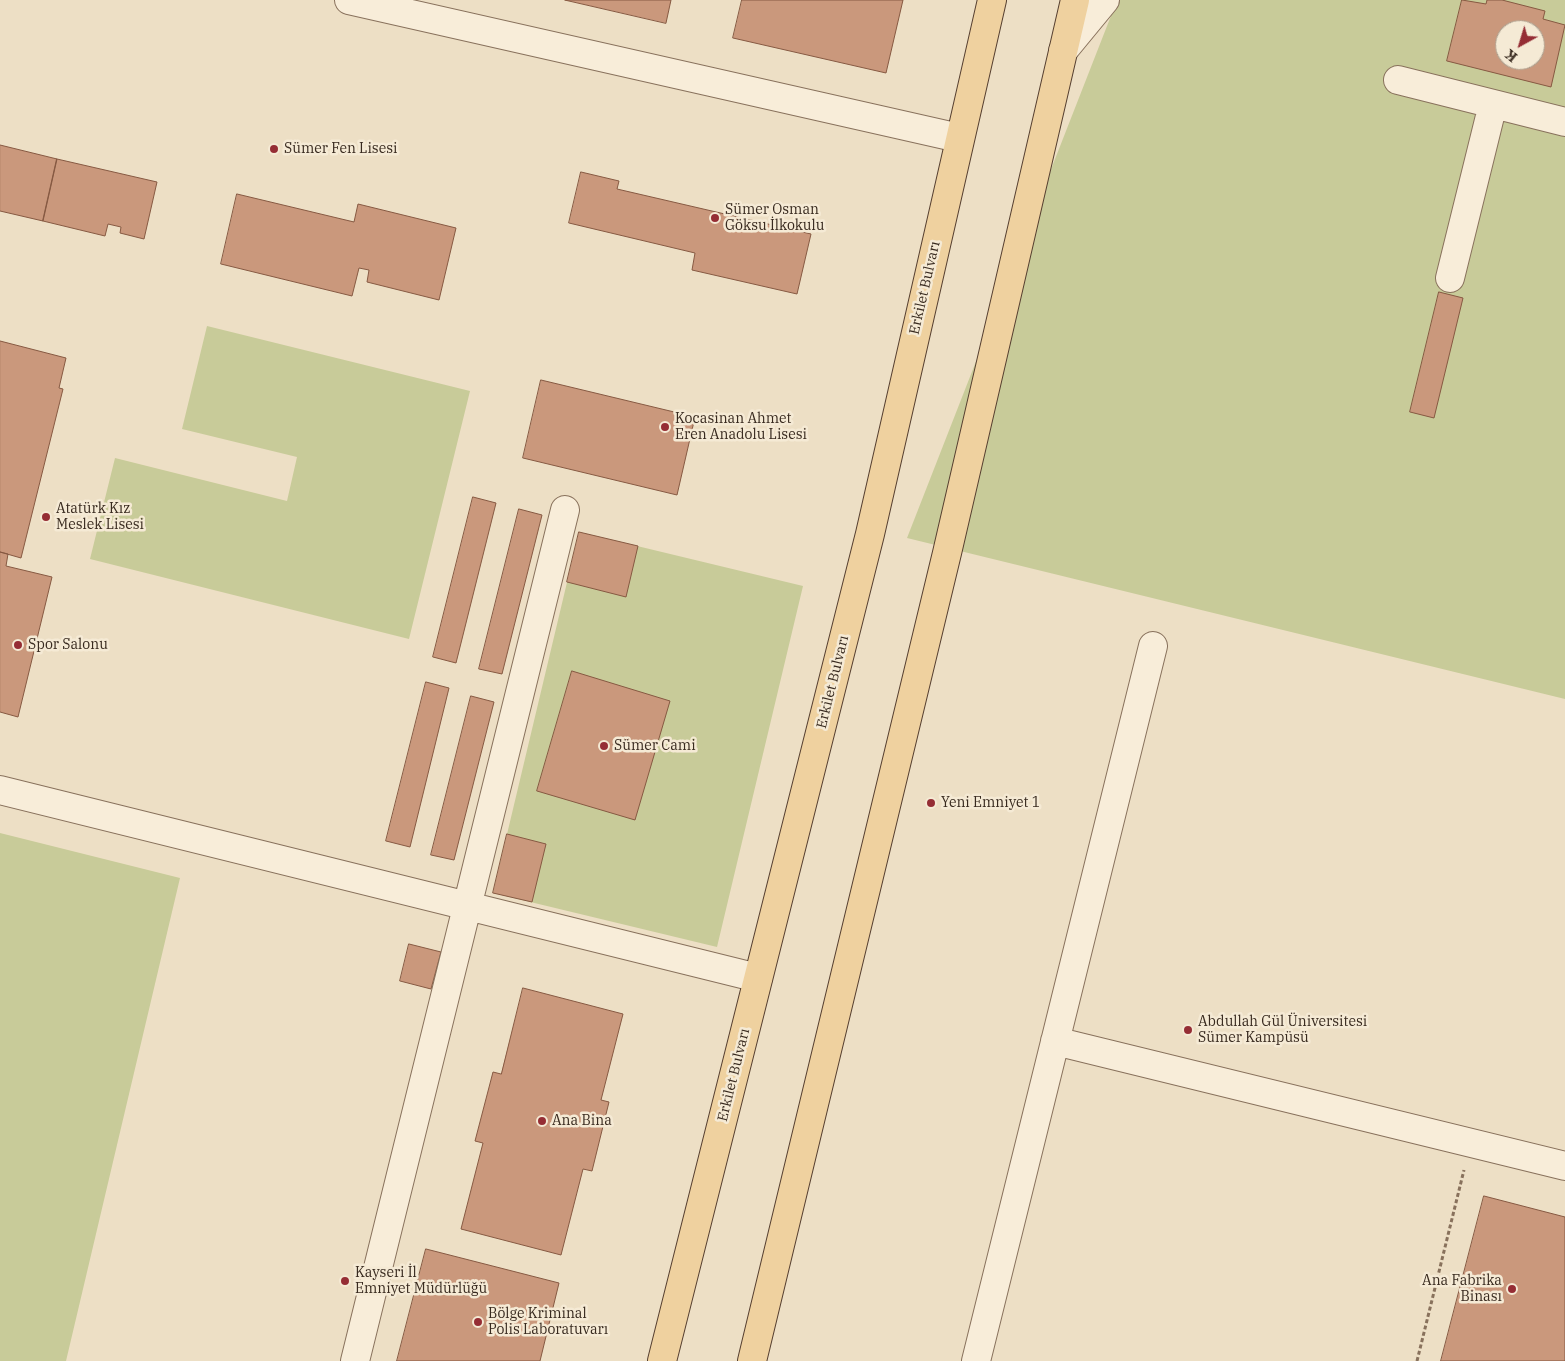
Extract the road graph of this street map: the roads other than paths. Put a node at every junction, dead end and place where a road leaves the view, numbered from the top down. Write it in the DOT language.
graph roads {
  1 [pos="349,0"];
  2 [pos="992,0"];
  3 [pos="1075,0"];
  4 [pos="1105,0"];
  5 [pos="1064,52"];
  6 [pos="1398,80"];
  7 [pos="1493,104"];
  8 [pos="1565,122"];
  9 [pos="959,138"];
  10 [pos="1450,278"];
  11 [pos="564,510"];
  12 [pos="1153,646"];
  13 [pos="0,790"];
  14 [pos="467,906"];
  15 [pos="758,978"];
  16 [pos="1055,1041"];
  17 [pos="1565,1166"];
  18 [pos="354,1361"];
  19 [pos="662,1361"];
  20 [pos="752,1361"];
  21 [pos="976,1361"];
  1 -- 9 [label="street"];
  2 -- 9 [label="main road, Erkilet Bulvarı"];
  3 -- 5 [label="main road"];
  4 -- 5 [label="street"];
  5 -- 20 [label="main road"];
  6 -- 7 [label="street"];
  7 -- 8 [label="street"];
  7 -- 10 [label="street"];
  9 -- 15 [label="main road, Erkilet Bulvarı"];
  11 -- 14 [label="street"];
  12 -- 16 [label="street"];
  13 -- 14 [label="street"];
  14 -- 15 [label="street"];
  14 -- 18 [label="street"];
  15 -- 19 [label="main road, Erkilet Bulvarı"];
  16 -- 17 [label="street"];
  16 -- 21 [label="street"];
}
